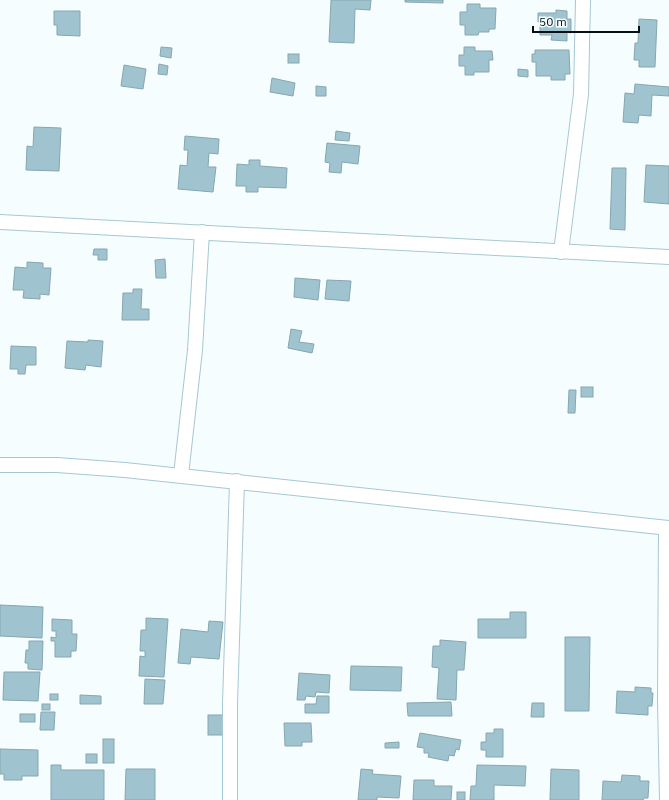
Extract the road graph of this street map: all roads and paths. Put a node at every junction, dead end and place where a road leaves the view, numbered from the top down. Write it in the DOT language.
graph roads {
  1 [pos="583,0"];
  2 [pos="0,222"];
  3 [pos="202,232"];
  4 [pos="561,252"];
  5 [pos="669,257"];
  6 [pos="0,465"];
  7 [pos="182,475"];
  8 [pos="237,481"];
  9 [pos="668,528"];
  10 [pos="230,800"];
  11 [pos="667,800"];
  1 -- 4 [label="street"];
  2 -- 3 [label="street"];
  3 -- 4 [label="street"];
  3 -- 7 [label="street"];
  4 -- 5 [label="street"];
  6 -- 7 [label="street"];
  7 -- 8 [label="street"];
  8 -- 9 [label="street"];
  8 -- 10 [label="street"];
  9 -- 11 [label="street"];
}
